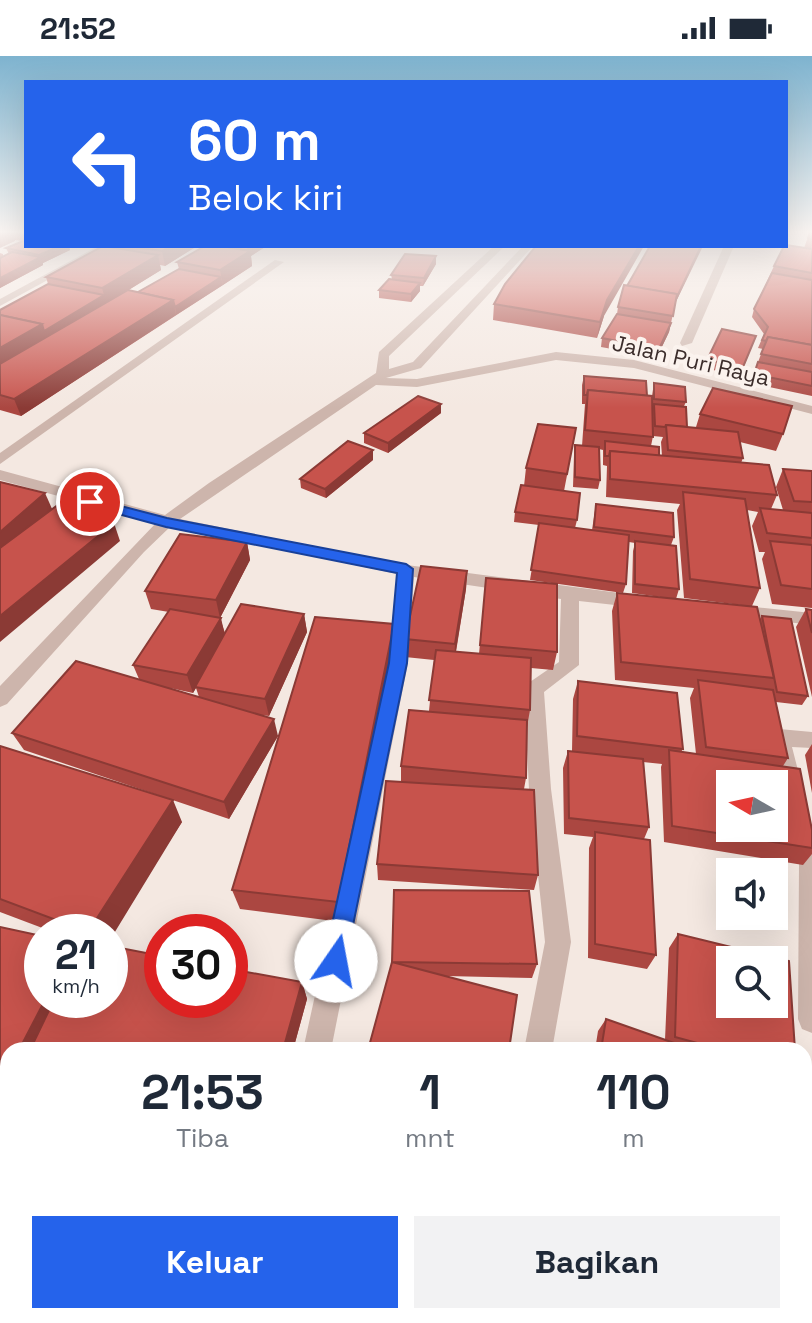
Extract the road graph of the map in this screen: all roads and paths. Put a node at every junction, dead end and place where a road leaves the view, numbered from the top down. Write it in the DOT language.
graph roads {
  1 [pos="24,290"];
  2 [pos="239,290"];
  3 [pos="453,290"];
  4 [pos="487,290"];
  5 [pos="709,290"];
  6 [pos="0,303"];
  7 [pos="686,343"];
  8 [pos="377,378"];
  9 [pos="812,410"];
  10 [pos="0,460"];
  11 [pos="0,475"];
  12 [pos="166,522"];
  13 [pos="406,569"];
  14 [pos="570,595"];
  15 [pos="658,604"];
  16 [pos="720,610"];
  17 [pos="812,619"];
  18 [pos="0,699"];
  19 [pos="812,740"];
  20 [pos="812,1019"];
  21 [pos="319,1042"];
  22 [pos="539,1042"];
  1 -- 6 [label="street"];
  2 -- 10 [label="street"];
  3 -- 8 [label="street"];
  4 -- 8 [label="street"];
  5 -- 7 [label="street"];
  8 -- 9 [label="street, Jalan Puri Raya"];
  8 -- 12 [label="street"];
  11 -- 12 [label="street"];
  12 -- 13 [label="street"];
  12 -- 18 [label="street"];
  13 -- 14 [label="street"];
  13 -- 21 [label="street"];
  14 -- 15 [label="street"];
  14 -- 22 [label="street"];
  16 -- 17 [label="street"];
  19 -- 20 [label="street"];
}
